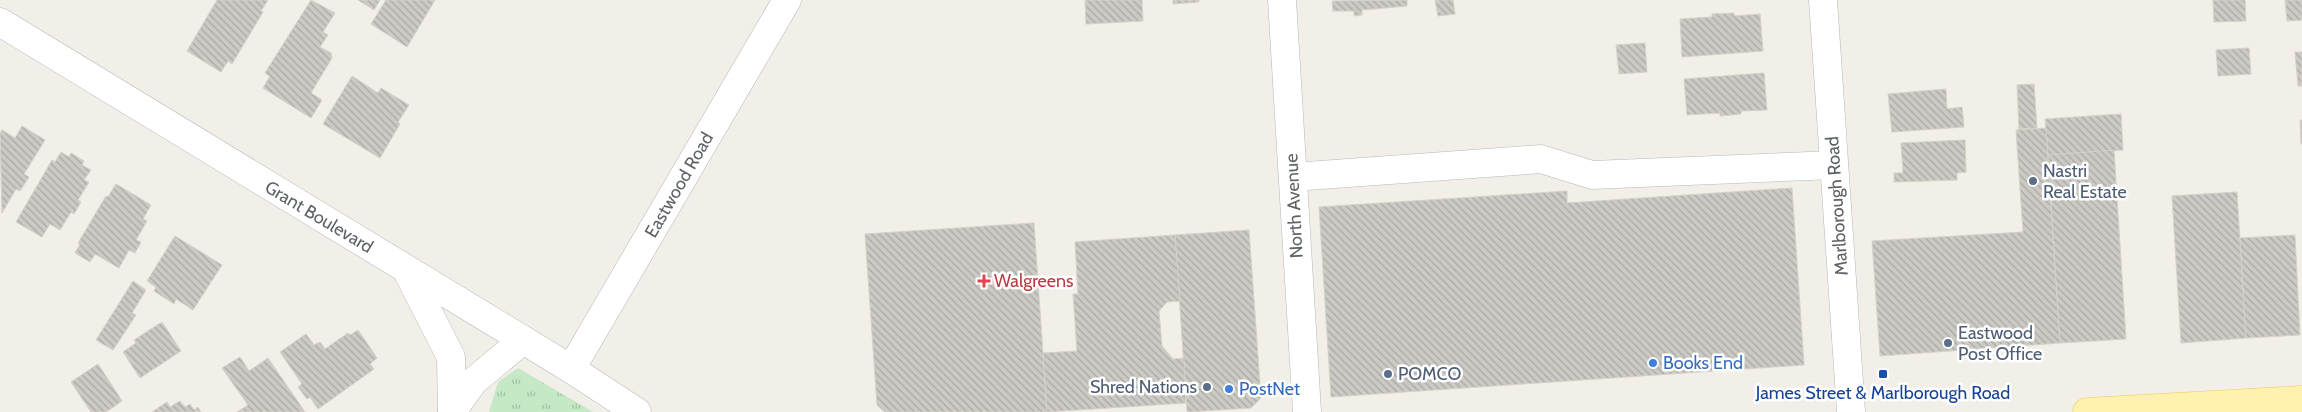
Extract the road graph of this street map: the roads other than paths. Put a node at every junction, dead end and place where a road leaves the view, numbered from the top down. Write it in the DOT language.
graph roads {
  1 [pos="787,0"];
  2 [pos="1282,0"];
  3 [pos="1823,0"];
  4 [pos="0,22"];
  5 [pos="1834,165"];
  6 [pos="1292,177"];
  7 [pos="407,271"];
  8 [pos="523,340"];
  9 [pos="571,370"];
  10 [pos="2302,400"];
  11 [pos="2132,411"];
  12 [pos="452,412"];
  13 [pos="637,412"];
  14 [pos="1307,412"];
  15 [pos="1851,412"];
  16 [pos="2087,412"];
  1 -- 9 [label="street, Eastwood Road"];
  2 -- 6 [label="street, North Avenue"];
  3 -- 5 [label="street, Marlborough Road"];
  4 -- 7 [label="street, Grant Boulevard"];
  5 -- 6 [label="street"];
  5 -- 15 [label="street, Marlborough Road"];
  6 -- 14 [label="street, North Avenue"];
  7 -- 8 [label="street, Grant Boulevard"];
  7 -- 12 [label="street"];
  8 -- 9 [label="street, Grant Boulevard"];
  8 -- 12 [label="street"];
  9 -- 13 [label="street, Grant Boulevard"];
  10 -- 11 [label="main road"];
  11 -- 16 [label="main road"];
}
